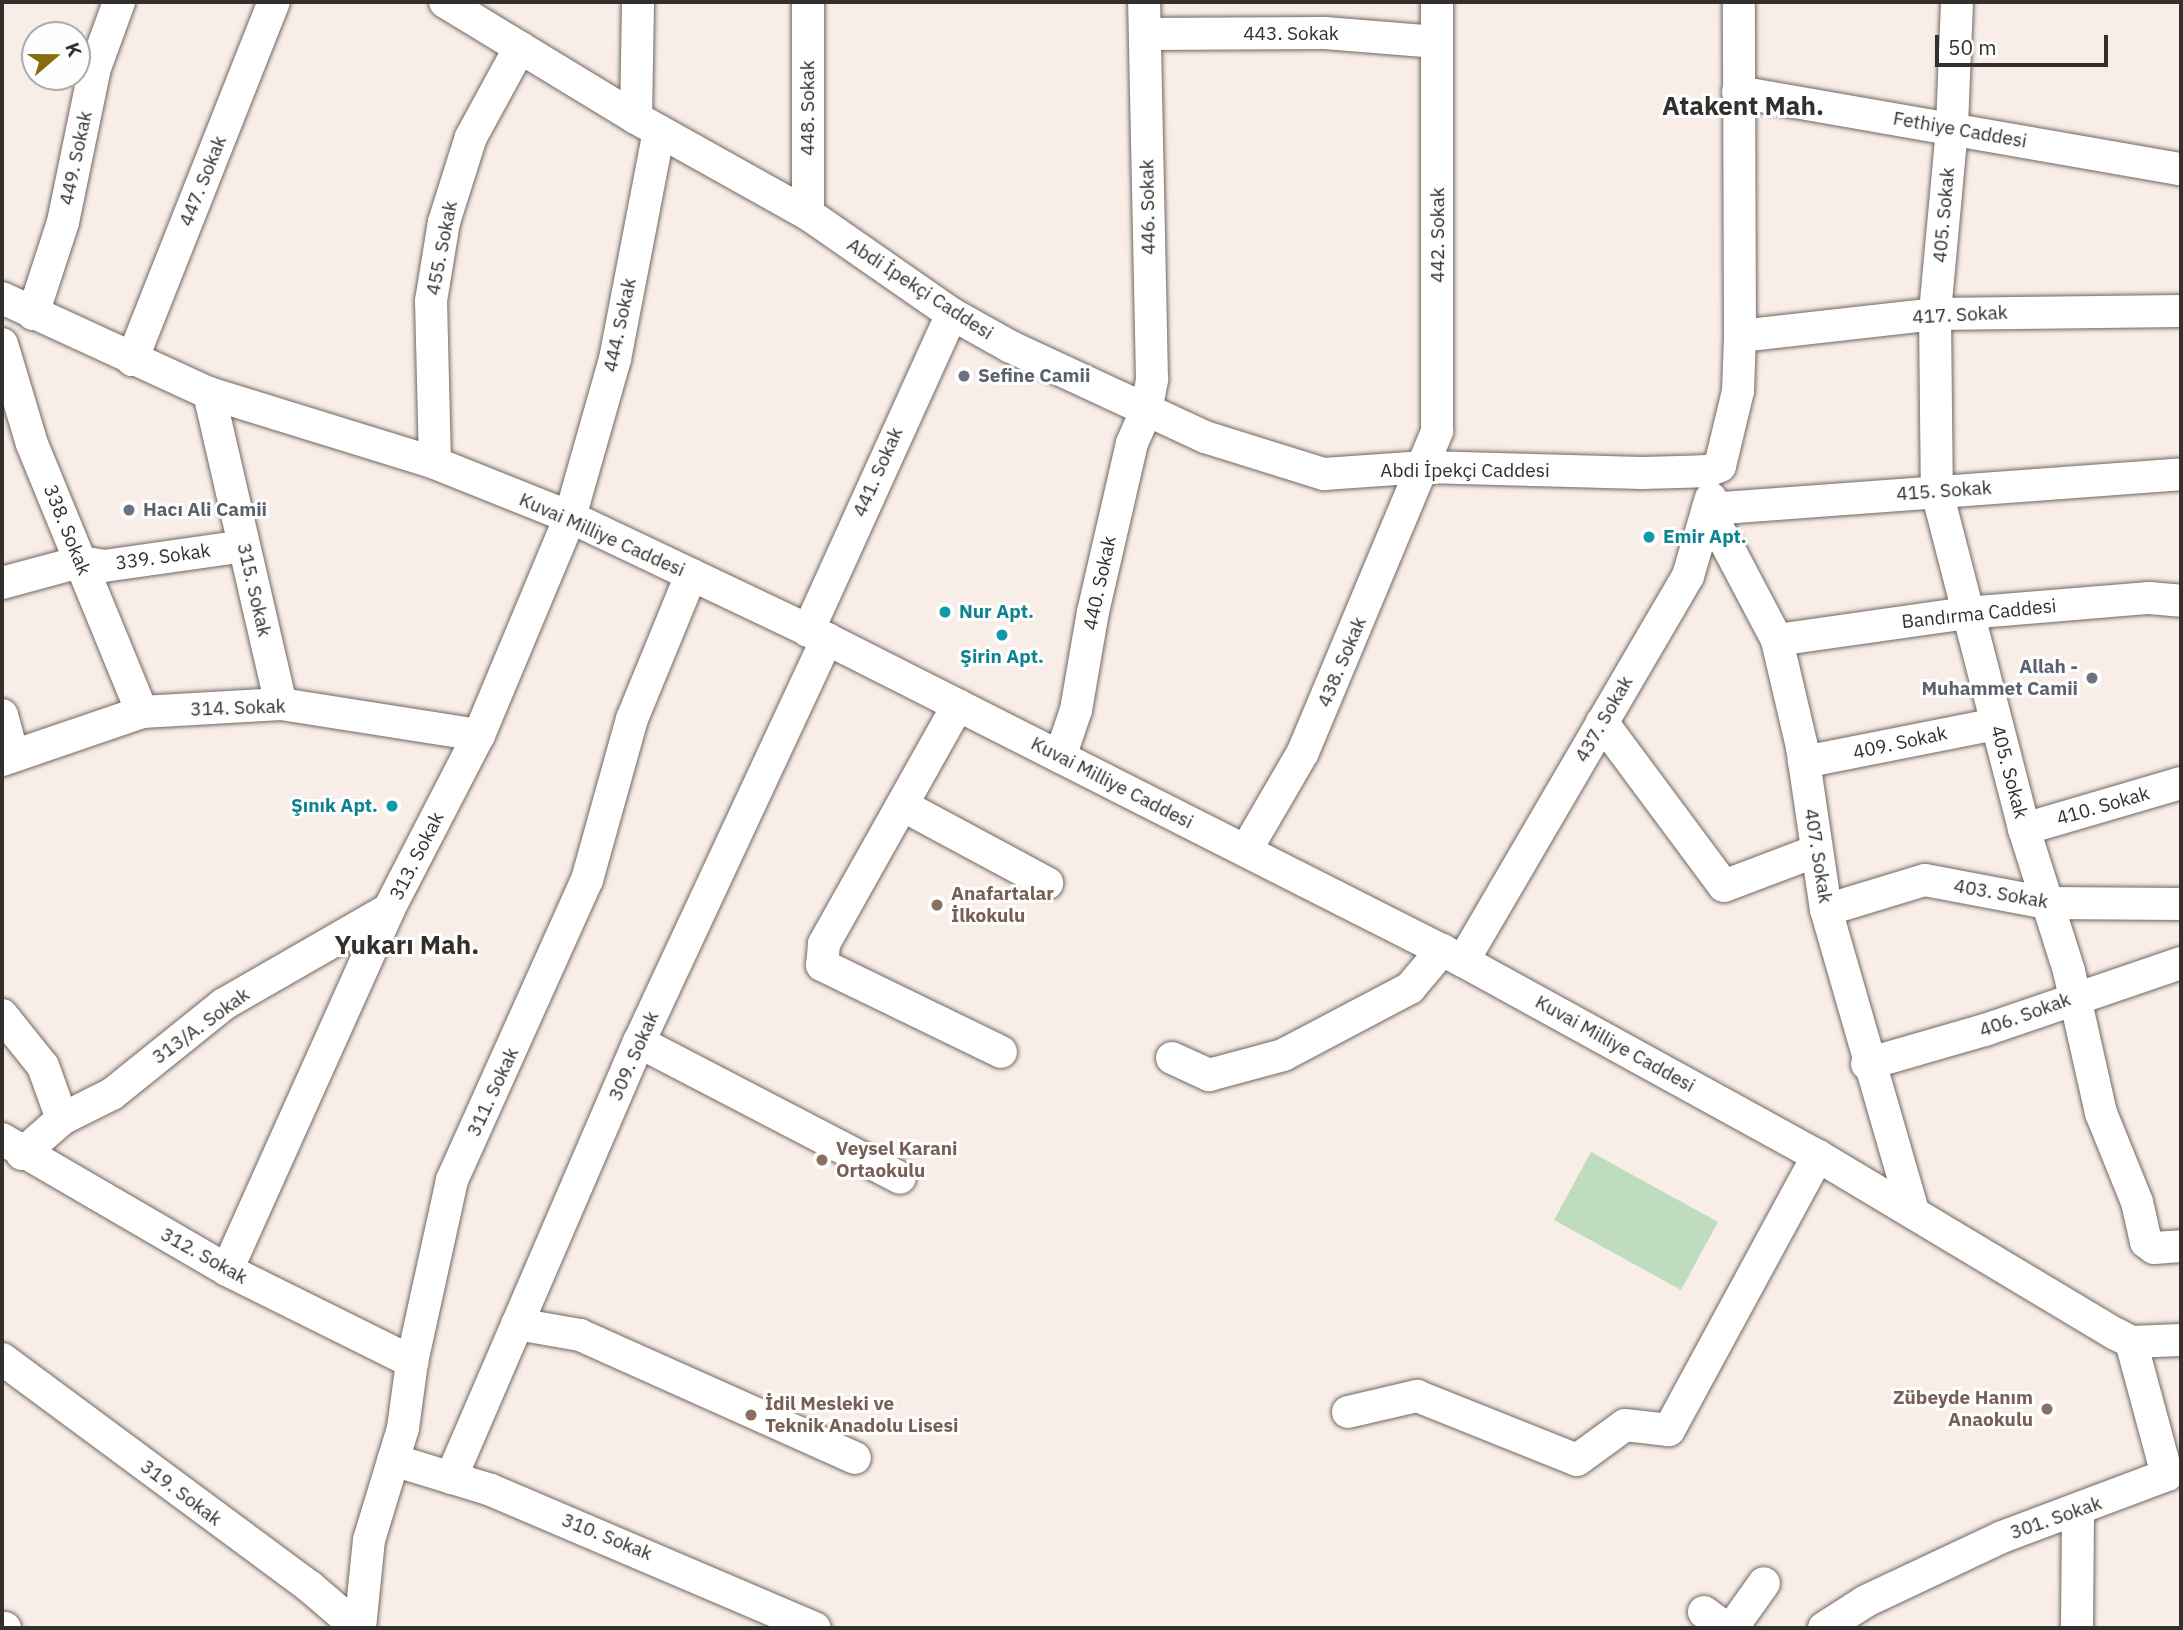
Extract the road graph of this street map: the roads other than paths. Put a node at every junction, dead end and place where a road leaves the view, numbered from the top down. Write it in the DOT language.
graph roads {
  1 [pos="119,2"];
  2 [pos="274,2"];
  3 [pos="445,2"];
  4 [pos="638,2"];
  5 [pos="808,2"];
  6 [pos="1144,2"];
  7 [pos="1437,2"];
  8 [pos="1739,2"];
  9 [pos="1957,2"];
  10 [pos="1144,34"];
  11 [pos="1437,42"];
  12 [pos="520,47"];
  13 [pos="1738,92"];
  14 [pos="647,125"];
  15 [pos="1952,129"];
  16 [pos="2181,169"];
  17 [pos="808,214"];
  18 [pos="2,298"];
  19 [pos="2181,311"];
  20 [pos="33,314"];
  21 [pos="952,314"];
  22 [pos="1935,314"];
  23 [pos="1741,337"];
  24 [pos="2,344"];
  25 [pos="132,360"];
  26 [pos="209,393"];
  27 [pos="1146,411"];
  28 [pos="435,463"];
  29 [pos="1720,466"];
  30 [pos="1425,467"];
  31 [pos="2181,474"];
  32 [pos="1937,492"];
  33 [pos="1708,509"];
  34 [pos="570,517"];
  35 [pos="244,546"];
  36 [pos="80,562"];
  37 [pos="691,575"];
  38 [pos="2,583"];
  39 [pos="2181,601"];
  40 [pos="1966,613"];
  41 [pos="817,635"];
  42 [pos="1777,640"];
  43 [pos="281,704"];
  44 [pos="958,705"];
  45 [pos="142,712"];
  46 [pos="2,715"];
  47 [pos="1602,722"];
  48 [pos="1996,724"];
  49 [pos="479,735"];
  50 [pos="1060,757"];
  51 [pos="8,758"];
  52 [pos="1804,762"];
  53 [pos="2181,783"];
  54 [pos="902,805"];
  55 [pos="2024,829"];
  56 [pos="1246,850"];
  57 [pos="1816,850"];
  58 [pos="1047,883"];
  59 [pos="2047,903"];
  60 [pos="2181,904"];
  61 [pos="389,909"];
  62 [pos="1826,910"];
  63 [pos="1453,955"];
  64 [pos="2181,963"];
  65 [pos="2073,998"];
  66 [pos="2,1015"];
  67 [pos="639,1042"];
  68 [pos="1001,1052"];
  69 [pos="1172,1058"];
  70 [pos="1867,1064"];
  71 [pos="62,1119"];
  72 [pos="12,1146"];
  73 [pos="1818,1156"];
  74 [pos="900,1178"];
  75 [pos="1913,1211"];
  76 [pos="2181,1246"];
  77 [pos="227,1270"];
  78 [pos="517,1324"];
  79 [pos="2181,1340"];
  80 [pos="2131,1342"];
  81 [pos="2,1359"];
  82 [pos="412,1362"];
  83 [pos="1348,1412"];
  84 [pos="855,1458"];
  85 [pos="393,1460"];
  86 [pos="451,1478"];
  87 [pos="2078,1511"];
  88 [pos="1764,1583"];
  89 [pos="359,1628"];
  90 [pos="815,1628"];
  91 [pos="1732,1628"];
  92 [pos="1824,1628"];
  93 [pos="2077,1628"];
  1 -- 20 [label="street, 449. Sokak"];
  2 -- 25 [label="street, 447. Sokak"];
  3 -- 12 [label="street, Abdi İpekçi Caddesi"];
  4 -- 14 [label="street, 444. Sokak"];
  5 -- 17 [label="street, 448. Sokak"];
  6 -- 10 [label="street, 446. Sokak"];
  7 -- 11 [label="street, 442. Sokak"];
  8 -- 13 [label="street"];
  9 -- 15 [label="street, 405. Sokak"];
  10 -- 11 [label="street, 443. Sokak"];
  10 -- 27 [label="street, 446. Sokak"];
  11 -- 30 [label="street, 442. Sokak"];
  12 -- 14 [label="street, Abdi İpekçi Caddesi"];
  12 -- 28 [label="street, 455. Sokak"];
  13 -- 15 [label="street, Fethiye Caddesi"];
  13 -- 23 [label="street"];
  14 -- 17 [label="street, Abdi İpekçi Caddesi"];
  14 -- 34 [label="street, 444. Sokak"];
  15 -- 16 [label="street, Fethiye Caddesi"];
  15 -- 22 [label="street, 405. Sokak"];
  17 -- 21 [label="street, Abdi İpekçi Caddesi"];
  18 -- 20 [label="street, Kuvai Milliye Caddesi"];
  19 -- 22 [label="street, 417. Sokak"];
  20 -- 25 [label="street, Kuvai Milliye Caddesi"];
  21 -- 27 [label="street, Abdi İpekçi Caddesi"];
  21 -- 41 [label="street, 441. Sokak"];
  22 -- 23 [label="street, 417. Sokak"];
  22 -- 32 [label="street, 405. Sokak"];
  23 -- 29 [label="street"];
  24 -- 36 [label="street, 338. Sokak"];
  25 -- 26 [label="street, Kuvai Milliye Caddesi"];
  26 -- 28 [label="street, Kuvai Milliye Caddesi"];
  26 -- 35 [label="street, 315. Sokak"];
  27 -- 30 [label="street, Abdi İpekçi Caddesi"];
  27 -- 50 [label="street, 440. Sokak"];
  28 -- 34 [label="street, Kuvai Milliye Caddesi"];
  29 -- 30 [label="street, Abdi İpekçi Caddesi"];
  29 -- 33 [label="street, 437. Sokak"];
  30 -- 56 [label="street, 438. Sokak"];
  31 -- 32 [label="street, 415. Sokak"];
  32 -- 33 [label="street, 415. Sokak"];
  32 -- 40 [label="street, 405. Sokak"];
  33 -- 42 [label="street, 407. Sokak"];
  33 -- 47 [label="street, 437. Sokak"];
  34 -- 37 [label="street, Kuvai Milliye Caddesi"];
  34 -- 49 [label="street, 313. Sokak"];
  35 -- 36 [label="street, 339. Sokak"];
  35 -- 43 [label="street, 315. Sokak"];
  36 -- 38 [label="street, 339. Sokak"];
  36 -- 45 [label="street, 338. Sokak"];
  37 -- 41 [label="street, Kuvai Milliye Caddesi"];
  37 -- 82 [label="street, 311. Sokak"];
  39 -- 40 [label="street, Bandırma Caddesi"];
  40 -- 42 [label="street, Bandırma Caddesi"];
  40 -- 48 [label="street, 405. Sokak"];
  41 -- 44 [label="street, Kuvai Milliye Caddesi"];
  41 -- 67 [label="street, 309. Sokak"];
  42 -- 52 [label="street, 407. Sokak"];
  43 -- 45 [label="street, 314. Sokak"];
  43 -- 49 [label="street, 314. Sokak"];
  44 -- 50 [label="street, Kuvai Milliye Caddesi"];
  44 -- 54 [label="street"];
  45 -- 51 [label="street, 314. Sokak"];
  46 -- 51 [label="street"];
  47 -- 57 [label="street"];
  47 -- 63 [label="street, 437. Sokak"];
  48 -- 52 [label="street, 409. Sokak"];
  48 -- 55 [label="street, 405. Sokak"];
  49 -- 61 [label="street, 313. Sokak"];
  50 -- 56 [label="street, Kuvai Milliye Caddesi"];
  52 -- 57 [label="street, 407. Sokak"];
  53 -- 55 [label="street, 410. Sokak"];
  54 -- 58 [label="street"];
  54 -- 68 [label="street"];
  55 -- 59 [label="street, 405. Sokak"];
  56 -- 63 [label="street, Kuvai Milliye Caddesi"];
  57 -- 62 [label="street, 407. Sokak"];
  59 -- 60 [label="street, 403. Sokak"];
  59 -- 62 [label="street, 403. Sokak"];
  59 -- 65 [label="street, 405. Sokak"];
  61 -- 71 [label="street, 313/A. Sokak"];
  61 -- 77 [label="street, 313. Sokak"];
  62 -- 70 [label="street, 407. Sokak"];
  63 -- 69 [label="street, 437. Sokak"];
  63 -- 73 [label="street, Kuvai Milliye Caddesi"];
  64 -- 65 [label="street, 406. Sokak"];
  65 -- 70 [label="street, 406. Sokak"];
  65 -- 76 [label="street, 405. Sokak"];
  66 -- 71 [label="street"];
  67 -- 74 [label="street"];
  67 -- 78 [label="street, 309. Sokak"];
  70 -- 75 [label="street, 407. Sokak"];
  71 -- 72 [label="street, 313/A. Sokak"];
  72 -- 77 [label="street, 312. Sokak"];
  73 -- 75 [label="street, Kuvai Milliye Caddesi"];
  73 -- 83 [label="street"];
  75 -- 80 [label="street, Kuvai Milliye Caddesi"];
  77 -- 82 [label="street, 312. Sokak"];
  78 -- 84 [label="street"];
  78 -- 86 [label="street, 309. Sokak"];
  79 -- 80 [label="street"];
  80 -- 87 [label="street, 301. Sokak"];
  81 -- 89 [label="street, 319. Sokak"];
  82 -- 85 [label="street, 311. Sokak"];
  85 -- 86 [label="street, 310. Sokak"];
  85 -- 89 [label="street, 311. Sokak"];
  86 -- 90 [label="street, 310. Sokak"];
  87 -- 92 [label="street, 301. Sokak"];
  87 -- 93 [label="street"];
  88 -- 91 [label="street"];
}
